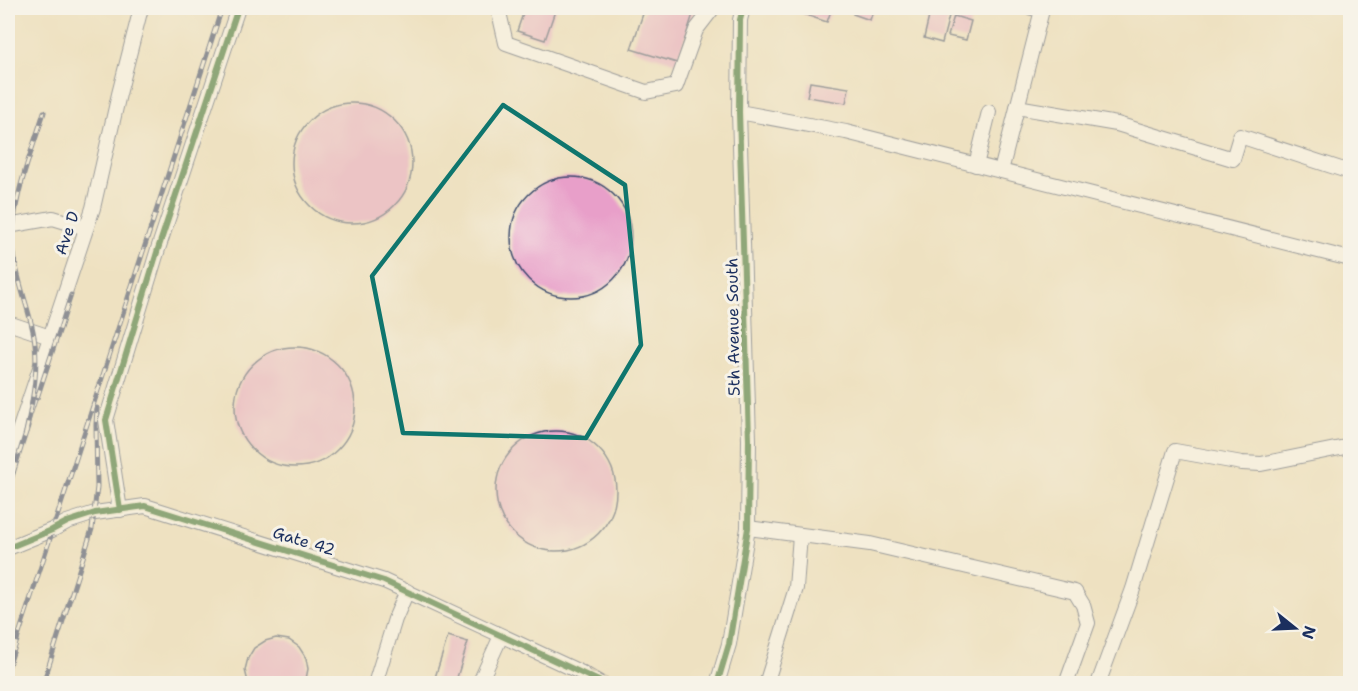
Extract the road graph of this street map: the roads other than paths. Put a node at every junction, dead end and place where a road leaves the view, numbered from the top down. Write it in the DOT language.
graph roads {
  1 [pos="141,8"];
  2 [pos="238,8"];
  3 [pos="498,8"];
  4 [pos="713,8"];
  5 [pos="743,8"];
  6 [pos="1032,8"];
  7 [pos="1017,107"];
  8 [pos="739,112"];
  9 [pos="989,112"];
  10 [pos="976,165"];
  11 [pos="1001,171"];
  12 [pos="1350,172"];
  13 [pos="8,226"];
  14 [pos="86,228"];
  15 [pos="1350,259"];
  16 [pos="8,323"];
  17 [pos="50,337"];
  18 [pos="1350,446"];
  19 [pos="8,464"];
  20 [pos="120,510"];
  21 [pos="748,528"];
  22 [pos="801,535"];
  23 [pos="8,548"];
  24 [pos="407,591"];
  25 [pos="501,636"];
  26 [pos="582,673"];
  27 [pos="375,684"];
  28 [pos="479,684"];
  29 [pos="717,684"];
  30 [pos="766,684"];
  31 [pos="1066,684"];
  32 [pos="1098,684"];
  1 -- 14 [label="street, Ave D"];
  2 -- 20 [label="street"];
  3 -- 4 [label="street"];
  5 -- 8 [label="street, 5th Avenue South"];
  6 -- 7 [label="street"];
  7 -- 11 [label="street"];
  7 -- 12 [label="street"];
  8 -- 10 [label="street"];
  8 -- 21 [label="street, 5th Avenue South"];
  9 -- 10 [label="street"];
  10 -- 11 [label="street"];
  11 -- 15 [label="street"];
  13 -- 14 [label="street"];
  14 -- 17 [label="street, Ave D"];
  16 -- 17 [label="street"];
  17 -- 19 [label="street, Ave D"];
  18 -- 32 [label="street"];
  20 -- 23 [label="street, Gate 42"];
  20 -- 24 [label="street, Gate 42"];
  21 -- 22 [label="street"];
  21 -- 29 [label="street, 5th Avenue South"];
  22 -- 30 [label="street"];
  22 -- 31 [label="street"];
  24 -- 25 [label="street, Gate 42"];
  24 -- 27 [label="street"];
  25 -- 26 [label="street, Gate 42"];
  25 -- 28 [label="street"];
}
